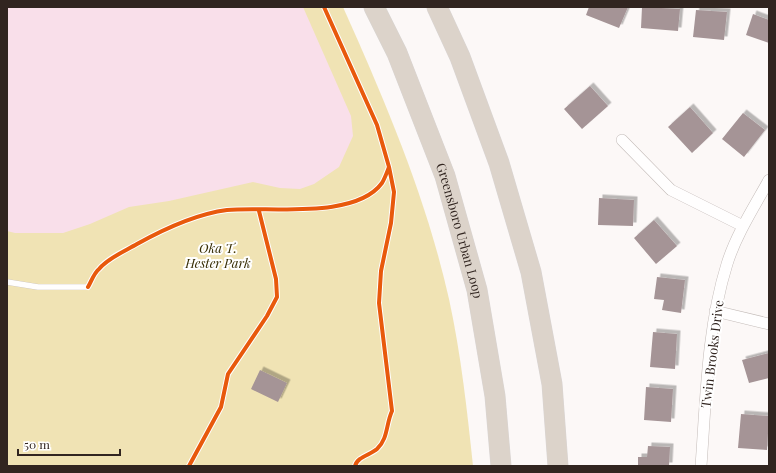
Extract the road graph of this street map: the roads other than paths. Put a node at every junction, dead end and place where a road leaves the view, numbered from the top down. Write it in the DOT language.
graph roads {
  1 [pos="374,7"];
  2 [pos="437,7"];
  3 [pos="622,140"];
  4 [pos="769,180"];
  5 [pos="743,226"];
  6 [pos="7,282"];
  7 [pos="88,287"];
  8 [pos="715,311"];
  9 [pos="769,324"];
  10 [pos="501,466"];
  11 [pos="558,466"];
  12 [pos="701,466"];
  1 -- 10 [label="highway, Greensboro Urban Loop"];
  2 -- 11 [label="highway"];
  3 -- 5 [label="street"];
  4 -- 5 [label="street, Twin Brooks Drive"];
  5 -- 8 [label="street, Twin Brooks Drive"];
  6 -- 7 [label="lane"];
  8 -- 9 [label="street"];
  8 -- 12 [label="street, Twin Brooks Drive"];
}
